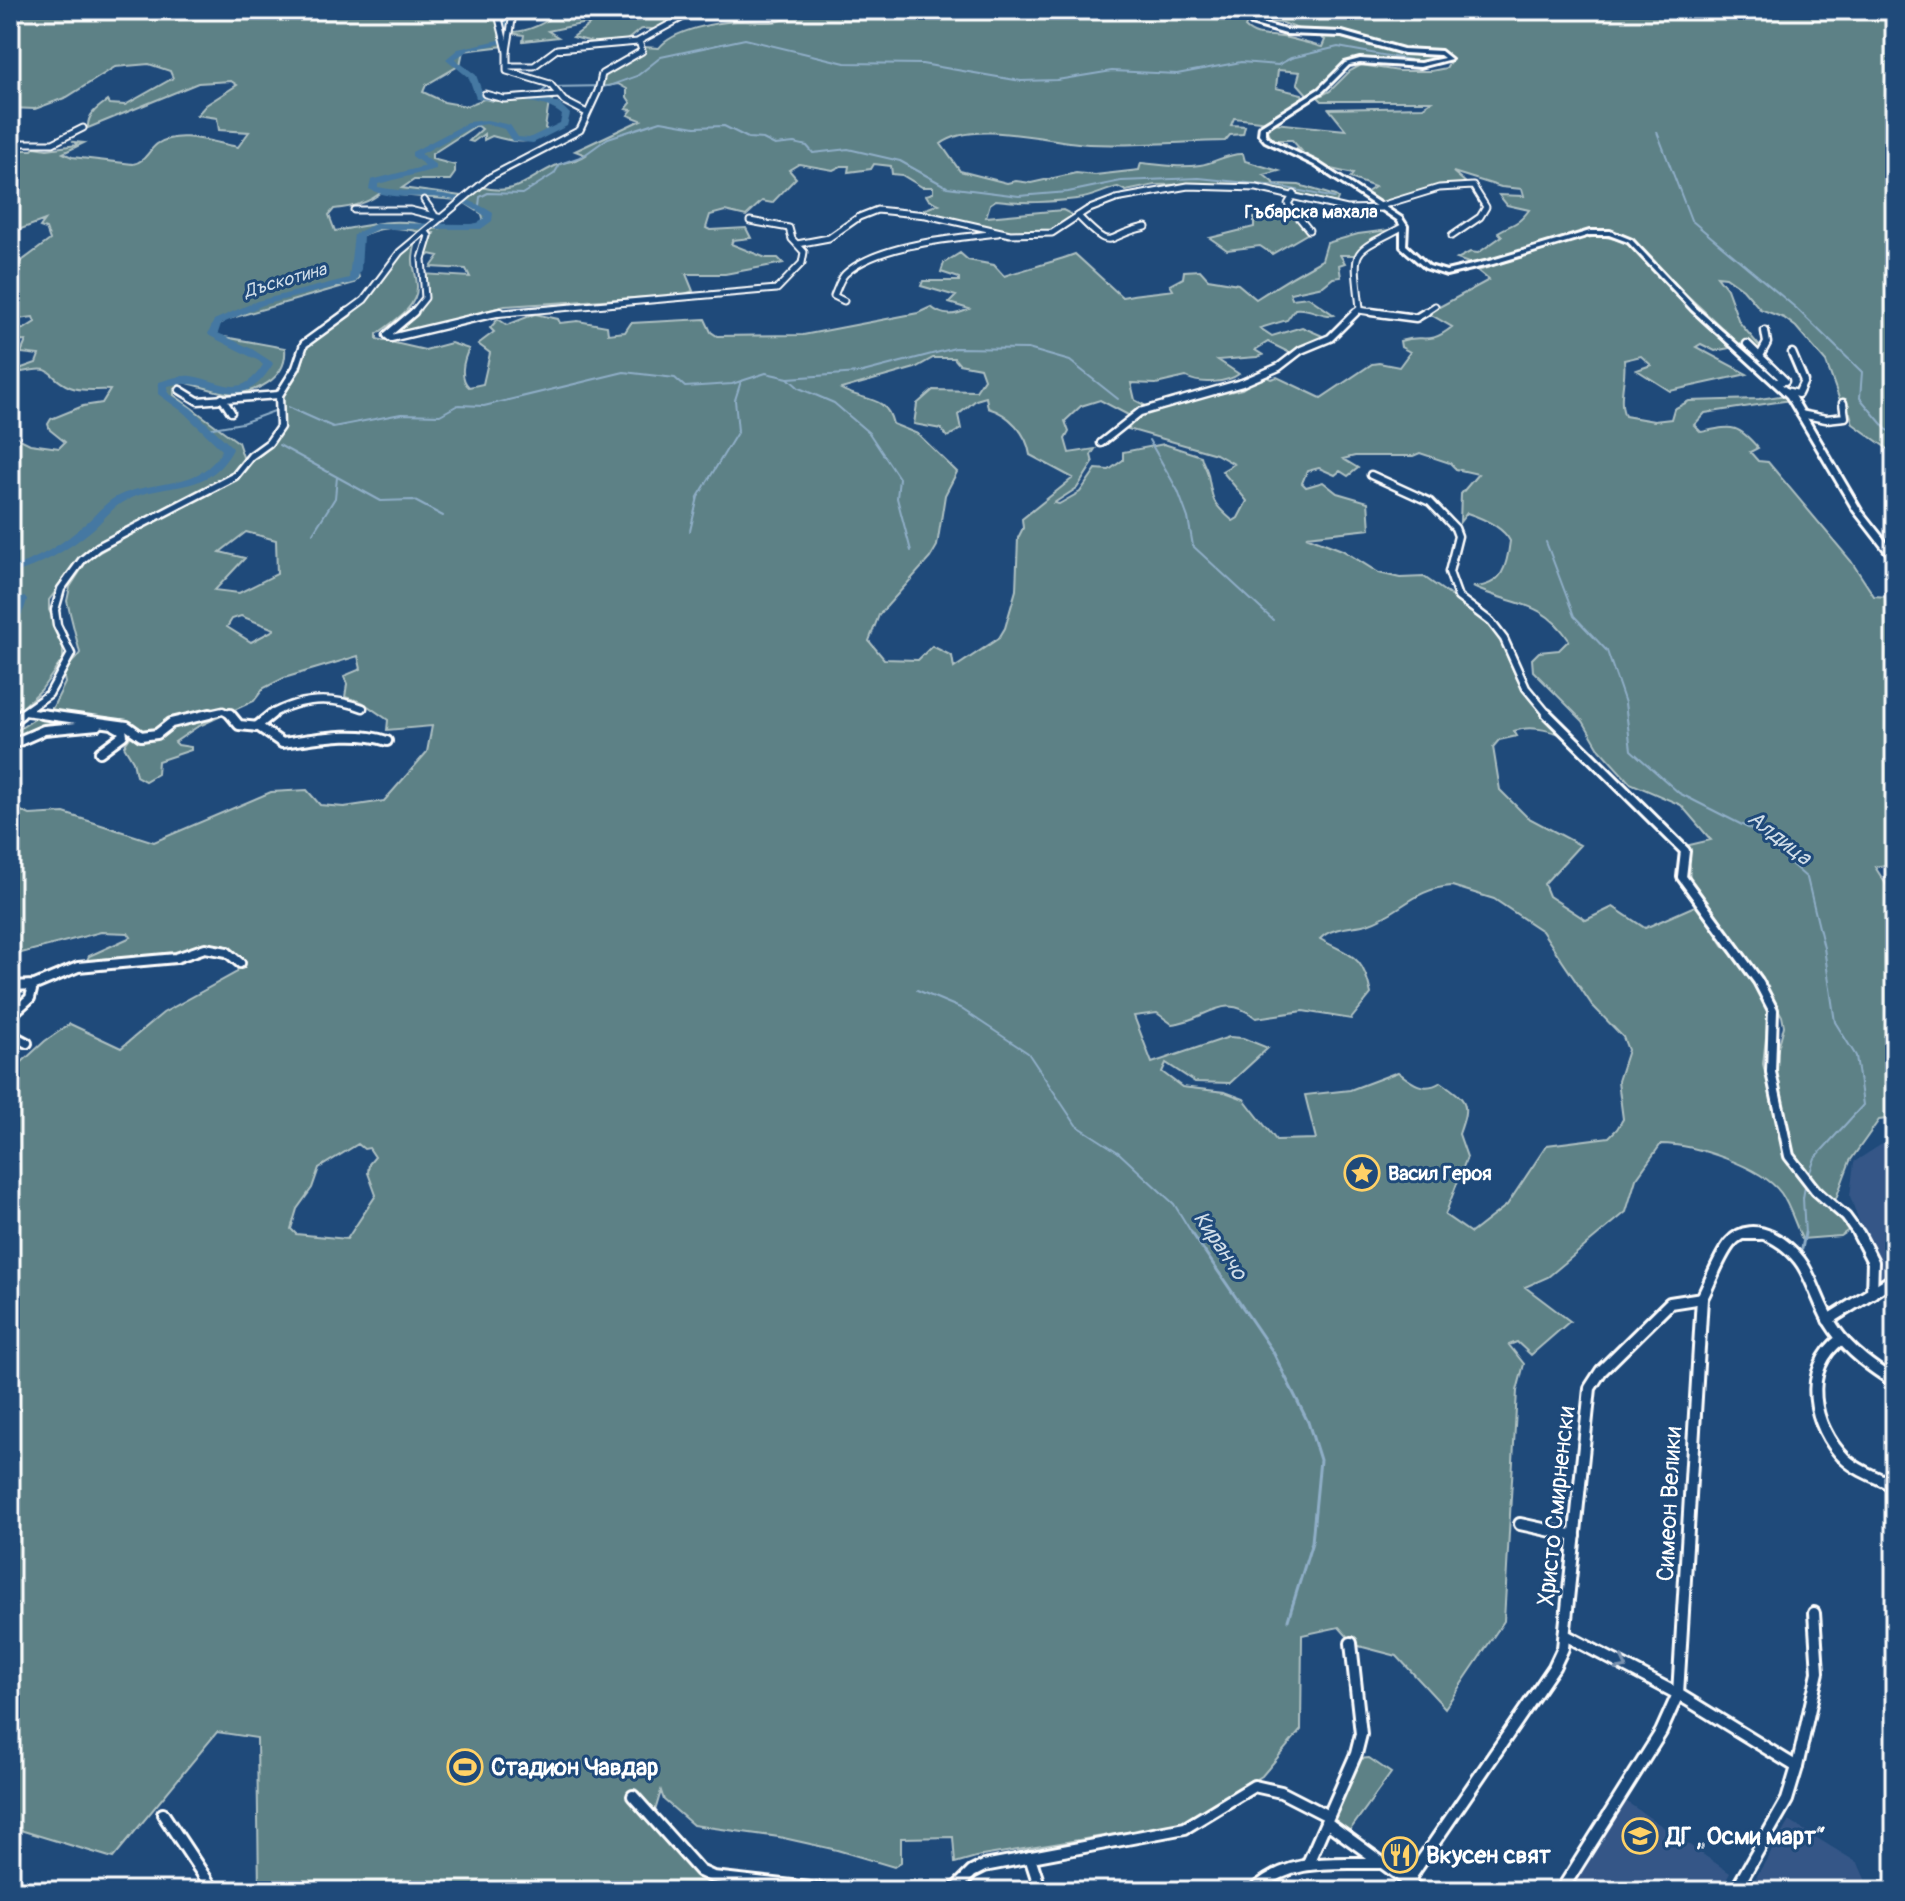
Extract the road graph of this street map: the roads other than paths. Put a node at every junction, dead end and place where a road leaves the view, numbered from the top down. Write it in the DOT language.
graph roads {
  1 [pos="497,10"];
  2 [pos="696,10"];
  3 [pos="1268,10"];
  4 [pos="512,20"];
  5 [pos="638,42"];
  6 [pos="507,51"];
  7 [pos="508,66"];
  8 [pos="485,94"];
  9 [pos="559,95"];
  10 [pos="575,105"];
  11 [pos="589,105"];
  12 [pos="587,113"];
  13 [pos="83,128"];
  14 [pos="10,143"];
  15 [pos="1294,194"];
  16 [pos="424,200"];
  17 [pos="1381,207"];
  18 [pos="354,210"];
  19 [pos="434,214"];
  20 [pos="1078,216"];
  21 [pos="442,218"];
  22 [pos="750,221"];
  23 [pos="1404,226"];
  24 [pos="1146,227"];
  25 [pos="1309,230"];
  26 [pos="427,231"];
  27 [pos="999,233"];
  28 [pos="1452,236"];
  29 [pos="797,244"];
  30 [pos="844,301"];
  31 [pos="1435,306"];
  32 [pos="1359,310"];
  33 [pos="1765,331"];
  34 [pos="1747,344"];
  35 [pos="1792,353"];
  36 [pos="1760,356"];
  37 [pos="1801,374"];
  38 [pos="1780,375"];
  39 [pos="1776,382"];
  40 [pos="180,390"];
  41 [pos="1785,391"];
  42 [pos="279,395"];
  43 [pos="222,398"];
  44 [pos="1843,403"];
  45 [pos="231,412"];
  46 [pos="1800,414"];
  47 [pos="1101,443"];
  48 [pos="1371,475"];
  49 [pos="1895,558"];
  50 [pos="363,708"];
  51 [pos="24,712"];
  52 [pos="10,722"];
  53 [pos="110,724"];
  54 [pos="256,727"];
  55 [pos="387,741"];
  56 [pos="10,745"];
  57 [pos="100,752"];
  58 [pos="240,963"];
  59 [pos="10,986"];
  60 [pos="28,986"];
  61 [pos="10,1016"];
  62 [pos="10,1034"];
  63 [pos="27,1043"];
  64 [pos="1895,1278"];
  65 [pos="1872,1293"];
  66 [pos="1702,1298"];
  67 [pos="1828,1320"];
  68 [pos="1841,1339"];
  69 [pos="1895,1382"];
  70 [pos="1895,1486"];
  71 [pos="1520,1524"];
  72 [pos="1575,1536"];
  73 [pos="1814,1613"];
  74 [pos="1565,1635"];
  75 [pos="1351,1643"];
  76 [pos="1678,1694"];
  77 [pos="1797,1767"];
  78 [pos="633,1796"];
  79 [pos="163,1814"];
  80 [pos="1327,1819"];
  81 [pos="1030,1857"];
  82 [pos="1309,1861"];
  83 [pos="1383,1863"];
  84 [pos="1404,1886"];
  85 [pos="817,1890"];
  86 [pos="214,1891"];
  87 [pos="837,1891"];
  88 [pos="953,1891"];
  89 [pos="1041,1891"];
  90 [pos="1253,1891"];
  91 [pos="1421,1891"];
  92 [pos="1561,1891"];
  93 [pos="1735,1891"];
  1 -- 6 [label="street"];
  2 -- 5 [label="street"];
  3 -- 17 [label="street"];
  4 -- 6 [label="street"];
  5 -- 7 [label="street"];
  5 -- 11 [label="street"];
  6 -- 7 [label="street"];
  7 -- 9 [label="street"];
  8 -- 9 [label="street"];
  9 -- 10 [label="street"];
  10 -- 11 [label="street"];
  10 -- 12 [label="street"];
  11 -- 12 [label="street"];
  12 -- 21 [label="street"];
  13 -- 14 [label="street"];
  15 -- 17 [label="street"];
  15 -- 20 [label="street"];
  15 -- 25 [label="street"];
  16 -- 19 [label="street"];
  17 -- 23 [label="street"];
  17 -- 28 [label="street"];
  18 -- 19 [label="street"];
  19 -- 21 [label="street"];
  20 -- 24 [label="street"];
  20 -- 27 [label="street"];
  21 -- 26 [label="street"];
  22 -- 29 [label="street"];
  23 -- 32 [label="street"];
  23 -- 39 [label="street"];
  26 -- 29 [label="street"];
  26 -- 42 [label="street"];
  27 -- 29 [label="street"];
  27 -- 30 [label="street"];
  31 -- 32 [label="street"];
  32 -- 47 [label="street"];
  33 -- 36 [label="street"];
  34 -- 36 [label="street"];
  35 -- 37 [label="street"];
  36 -- 38 [label="street"];
  37 -- 38 [label="street"];
  37 -- 41 [label="street"];
  38 -- 39 [label="street"];
  39 -- 41 [label="street"];
  40 -- 43 [label="street"];
  41 -- 46 [label="street"];
  42 -- 43 [label="street"];
  42 -- 51 [label="street"];
  43 -- 45 [label="street"];
  44 -- 46 [label="street"];
  46 -- 49 [label="street"];
  48 -- 65 [label="street"];
  50 -- 54 [label="street"];
  51 -- 52 [label="street"];
  51 -- 53 [label="street"];
  53 -- 54 [label="street"];
  53 -- 56 [label="street"];
  53 -- 57 [label="street"];
  54 -- 55 [label="street"];
  58 -- 60 [label="street"];
  59 -- 60 [label="street"];
  60 -- 61 [label="street"];
  62 -- 63 [label="street"];
  64 -- 65 [label="street"];
  65 -- 67 [label="street"];
  66 -- 67 [label="street, Симеон Велики"];
  66 -- 72 [label="street, Христо Смирненски"];
  66 -- 76 [label="street, Симеон Велики"];
  67 -- 68 [label="street, Симеон Велики"];
  68 -- 69 [label="street, Симеон Велики"];
  68 -- 70 [label="street"];
  71 -- 72 [label="street"];
  72 -- 74 [label="street, Христо Смирненски"];
  73 -- 77 [label="street"];
  74 -- 76 [label="street, Христо Смирненски, one-way"];
  74 -- 84 [label="street, Христо Смирненски"];
  75 -- 80 [label="street"];
  76 -- 77 [label="street, Христо Смирненски"];
  76 -- 92 [label="street, Симеон Велики"];
  77 -- 93 [label="street"];
  78 -- 85 [label="street"];
  79 -- 86 [label="street"];
  80 -- 81 [label="street"];
  80 -- 82 [label="street"];
  80 -- 83 [label="street"];
  81 -- 88 [label="street"];
  81 -- 89 [label="street"];
  82 -- 83 [label="street"];
  82 -- 90 [label="street"];
  83 -- 84 [label="street"];
  84 -- 91 [label="street"];
  85 -- 87 [label="street"];
}
